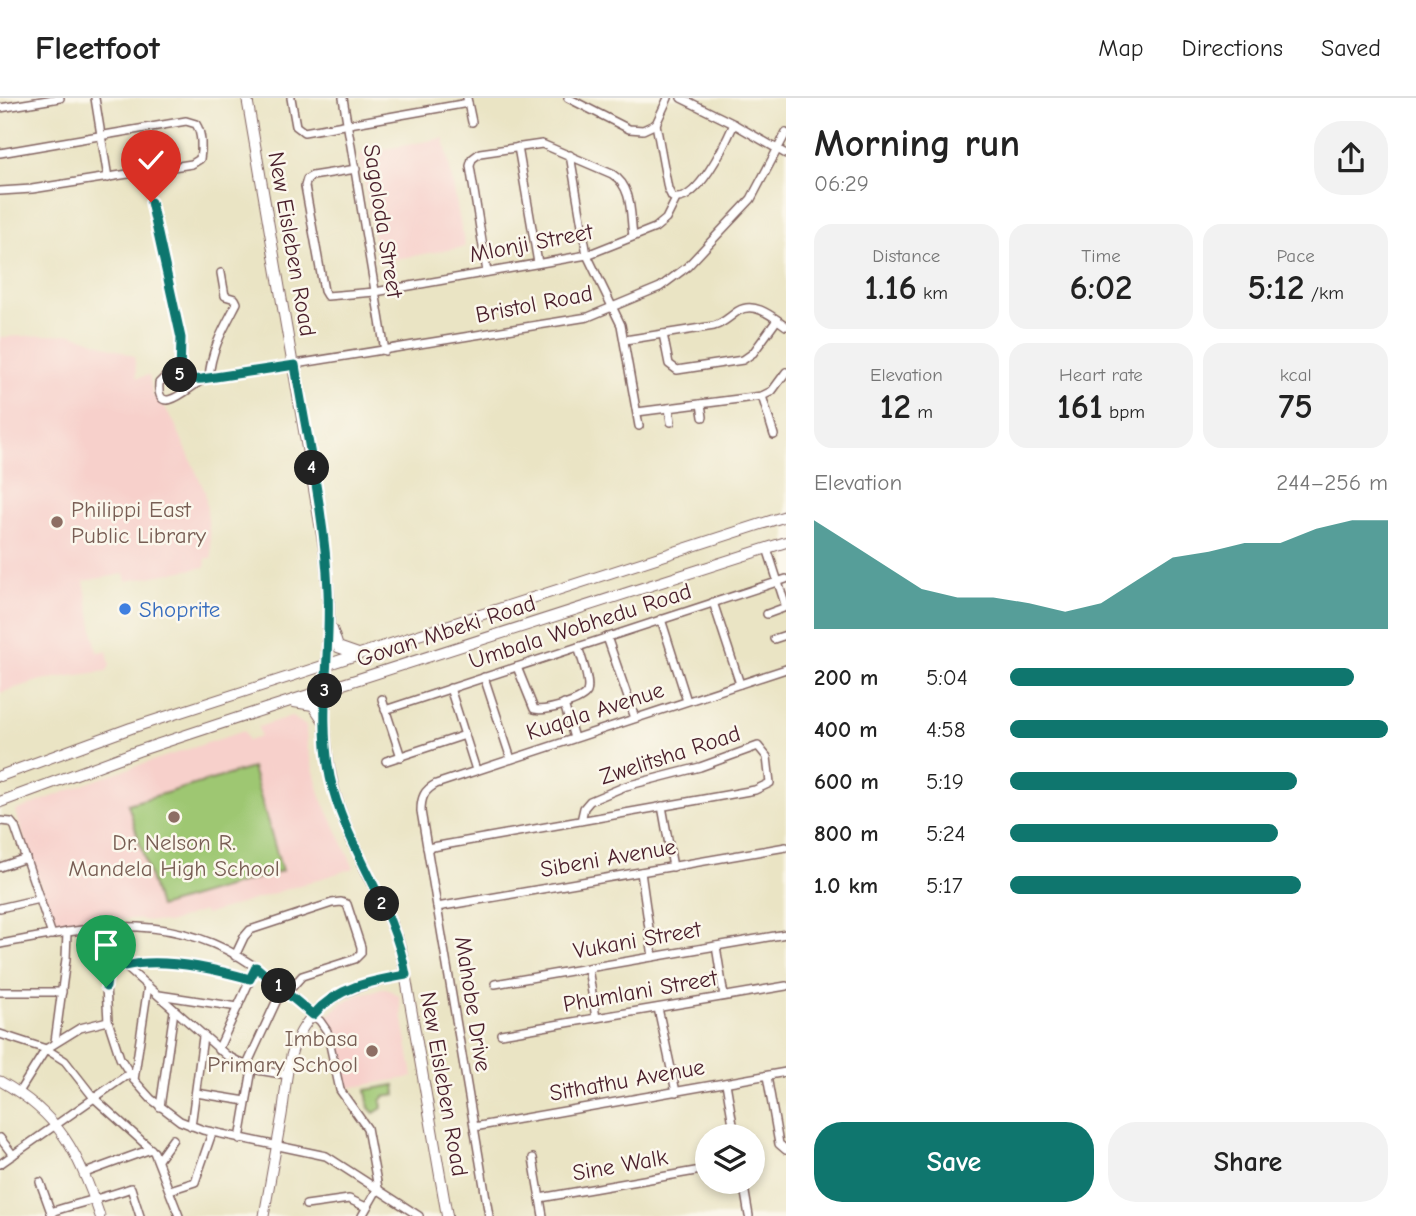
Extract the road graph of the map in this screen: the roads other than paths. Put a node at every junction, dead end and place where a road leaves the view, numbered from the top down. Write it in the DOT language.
graph roads {
  1 [pos="60,98"];
  2 [pos="95,98"];
  3 [pos="247,98"];
  4 [pos="291,98"];
  5 [pos="343,98"];
  6 [pos="568,98"];
  7 [pos="668,98"];
  8 [pos="681,98"];
  9 [pos="49,99"];
  10 [pos="468,100"];
  11 [pos="0,108"];
  12 [pos="472,122"];
  13 [pos="348,124"];
  14 [pos="656,124"];
  15 [pos="734,124"];
  16 [pos="786,134"];
  17 [pos="101,136"];
  18 [pos="518,147"];
  19 [pos="778,149"];
  20 [pos="0,153"];
  21 [pos="786,154"];
  22 [pos="570,155"];
  23 [pos="356,169"];
  24 [pos="108,178"];
  25 [pos="0,191"];
  26 [pos="676,199"];
  27 [pos="151,202"];
  28 [pos="633,236"];
  29 [pos="587,255"];
  30 [pos="538,263"];
  31 [pos="487,272"];
  32 [pos="221,273"];
  33 [pos="376,292"];
  34 [pos="614,307"];
  35 [pos="777,320"];
  36 [pos="786,326"];
  37 [pos="663,334"];
  38 [pos="625,340"];
  39 [pos="385,351"];
  40 [pos="295,365"];
  41 [pos="785,377"];
  42 [pos="181,378"];
  43 [pos="206,379"];
  44 [pos="183,393"];
  45 [pos="762,396"];
  46 [pos="701,404"];
  47 [pos="669,408"];
  48 [pos="636,412"];
  49 [pos="703,416"];
  50 [pos="671,422"];
  51 [pos="639,426"];
  52 [pos="774,435"];
  53 [pos="786,516"];
  54 [pos="786,542"];
  55 [pos="767,548"];
  56 [pos="782,580"];
  57 [pos="713,603"];
  58 [pos="786,607"];
  59 [pos="329,611"];
  60 [pos="767,614"];
  61 [pos="661,620"];
  62 [pos="786,635"];
  63 [pos="607,637"];
  64 [pos="774,639"];
  65 [pos="578,647"];
  66 [pos="359,655"];
  67 [pos="326,666"];
  68 [pos="517,667"];
  69 [pos="786,668"];
  70 [pos="484,677"];
  71 [pos="740,684"];
  72 [pos="450,688"];
  73 [pos="325,690"];
  74 [pos="382,699"];
  75 [pos="687,701"];
  76 [pos="285,702"];
  77 [pos="564,704"];
  78 [pos="385,710"];
  79 [pos="635,718"];
  80 [pos="325,727"];
  81 [pos="465,735"];
  82 [pos="574,738"];
  83 [pos="401,757"];
  84 [pos="511,759"];
  85 [pos="386,761"];
  86 [pos="477,771"];
  87 [pos="0,776"];
  88 [pos="422,798"];
  89 [pos="0,802"];
  90 [pos="662,806"];
  91 [pos="0,821"];
  92 [pos="581,821"];
  93 [pos="427,848"];
  94 [pos="786,848"];
  95 [pos="26,858"];
  96 [pos="0,867"];
  97 [pos="673,867"];
  98 [pos="641,872"];
  99 [pos="39,899"];
  100 [pos="437,907"];
  101 [pos="0,908"];
  102 [pos="113,926"];
  103 [pos="67,932"];
  104 [pos="786,934"];
  105 [pos="52,935"];
  106 [pos="0,944"];
  107 [pos="716,946"];
  108 [pos="110,953"];
  109 [pos="235,956"];
  110 [pos="653,957"];
  111 [pos="125,966"];
  112 [pos="256,967"];
  113 [pos="588,968"];
  114 [pos="406,975"];
  115 [pos="250,979"];
  116 [pos="495,984"];
  117 [pos="148,986"];
  118 [pos="786,986"];
  119 [pos="284,991"];
  120 [pos="0,992"];
  121 [pos="62,992"];
  122 [pos="158,995"];
  123 [pos="724,996"];
  124 [pos="238,1007"];
  125 [pos="658,1008"];
  126 [pos="174,1011"];
  127 [pos="313,1015"];
  128 [pos="596,1018"];
  129 [pos="108,1021"];
  130 [pos="0,1034"];
  131 [pos="501,1034"];
  132 [pos="203,1037"];
  133 [pos="55,1042"];
  134 [pos="46,1049"];
  135 [pos="218,1050"];
  136 [pos="249,1068"];
  137 [pos="786,1072"];
  138 [pos="287,1075"];
  139 [pos="767,1076"];
  140 [pos="132,1077"];
  141 [pos="0,1081"];
  142 [pos="726,1083"];
  143 [pos="19,1092"];
  144 [pos="676,1092"];
  145 [pos="196,1093"];
  146 [pos="94,1098"];
  147 [pos="246,1101"];
  148 [pos="160,1107"];
  149 [pos="734,1124"];
  150 [pos="57,1125"];
  151 [pos="191,1126"];
  152 [pos="474,1127"];
  153 [pos="212,1133"];
  154 [pos="0,1138"];
  155 [pos="173,1139"];
  156 [pos="240,1139"];
  157 [pos="276,1145"];
  158 [pos="151,1149"];
  159 [pos="786,1150"];
  160 [pos="12,1155"];
  161 [pos="533,1158"];
  162 [pos="158,1160"];
  163 [pos="0,1164"];
  164 [pos="695,1171"];
  165 [pos="85,1173"];
  166 [pos="40,1182"];
  167 [pos="378,1188"];
  168 [pos="170,1190"];
  169 [pos="745,1194"];
  170 [pos="540,1198"];
  171 [pos="94,1199"];
  172 [pos="306,1205"];
  173 [pos="366,1207"];
  174 [pos="51,1214"];
  175 [pos="100,1216"];
  176 [pos="139,1216"];
  177 [pos="178,1216"];
  178 [pos="264,1216"];
  179 [pos="362,1216"];
  180 [pos="419,1216"];
  181 [pos="447,1216"];
  182 [pos="489,1216"];
  183 [pos="543,1216"];
  184 [pos="749,1216"];
  1 -- 9 [label="street"];
  2 -- 17 [label="street"];
  3 -- 40 [label="main road, New Eisleben Road"];
  4 -- 13 [label="street"];
  5 -- 13 [label="street, Sagoloda Street"];
  6 -- 14 [label="street"];
  7 -- 14 [label="street"];
  8 -- 15 [label="street"];
  9 -- 11 [label="street"];
  10 -- 12 [label="street"];
  10 -- 13 [label="street"];
  13 -- 23 [label="street, Sagoloda Street"];
  14 -- 26 [label="street"];
  15 -- 19 [label="street"];
  15 -- 26 [label="street, Mlonji Street"];
  16 -- 19 [label="street, Bristol Road"];
  17 -- 20 [label="street"];
  17 -- 24 [label="street"];
  17 -- 24 [label="street"];
  18 -- 22 [label="street"];
  18 -- 30 [label="street"];
  18 -- 31 [label="street"];
  19 -- 21 [label="street"];
  19 -- 34 [label="street, Bristol Road"];
  22 -- 28 [label="street"];
  22 -- 29 [label="street"];
  23 -- 33 [label="street, Sagoloda Street"];
  23 -- 33 [label="street, Mlonji Street"];
  24 -- 25 [label="street"];
  26 -- 28 [label="street, Mlonji Street"];
  27 -- 42 [label="street"];
  28 -- 29 [label="street, Mlonji Street"];
  29 -- 30 [label="street, Mlonji Street"];
  29 -- 34 [label="street"];
  30 -- 31 [label="street, Mlonji Street"];
  31 -- 33 [label="street, Mlonji Street"];
  32 -- 43 [label="street"];
  33 -- 39 [label="street, Sagoloda Street"];
  34 -- 38 [label="street"];
  34 -- 39 [label="street, Bristol Road"];
  35 -- 36 [label="street"];
  35 -- 37 [label="street"];
  35 -- 37 [label="street"];
  37 -- 38 [label="street"];
  38 -- 48 [label="street"];
  39 -- 40 [label="street, Bristol Road"];
  40 -- 43 [label="street, Bristol Road"];
  40 -- 59 [label="main road, New Eisleben Road"];
  41 -- 45 [label="street"];
  42 -- 43 [label="street, Bristol Road"];
  42 -- 44 [label="street"];
  42 -- 44 [label="street"];
  43 -- 44 [label="street"];
  45 -- 46 [label="street"];
  45 -- 52 [label="street"];
  46 -- 47 [label="street"];
  46 -- 49 [label="street"];
  47 -- 48 [label="street"];
  47 -- 50 [label="street"];
  48 -- 51 [label="street"];
  53 -- 66 [label="main road, Govan Mbeki Road"];
  54 -- 55 [label="main road, Govan Mbeki Road"];
  55 -- 56 [label="street"];
  55 -- 73 [label="main road, Govan Mbeki Road"];
  56 -- 57 [label="street, Umbala Wobhedu Road"];
  56 -- 58 [label="street"];
  57 -- 61 [label="street, Umbala Wobhedu Road"];
  57 -- 71 [label="street"];
  58 -- 60 [label="street"];
  59 -- 66 [label="main road"];
  59 -- 67 [label="main road, New Eisleben Road"];
  61 -- 63 [label="street, Umbala Wobhedu Road"];
  61 -- 75 [label="street"];
  62 -- 64 [label="street"];
  63 -- 65 [label="street, Umbala Wobhedu Road"];
  63 -- 79 [label="street"];
  65 -- 68 [label="street, Umbala Wobhedu Road"];
  65 -- 77 [label="street"];
  66 -- 67 [label="main road, Govan Mbeki Road"];
  67 -- 73 [label="main road, New Eisleben Road"];
  67 -- 87 [label="main road, Govan Mbeki Road"];
  68 -- 70 [label="street, Umbala Wobhedu Road"];
  68 -- 77 [label="street"];
  69 -- 71 [label="street, Kuqala Avenue"];
  70 -- 72 [label="street, Umbala Wobhedu Road"];
  70 -- 84 [label="street"];
  71 -- 75 [label="street, Kuqala Avenue"];
  72 -- 78 [label="street, Umbala Wobhedu Road"];
  72 -- 81 [label="street"];
  73 -- 76 [label="main road, Govan Mbeki Road"];
  73 -- 80 [label="main road, New Eisleben Road"];
  74 -- 78 [label="street"];
  75 -- 79 [label="street, Kuqala Avenue"];
  76 -- 80 [label="main road"];
  76 -- 89 [label="main road, Govan Mbeki Road"];
  77 -- 82 [label="street"];
  78 -- 83 [label="street"];
  79 -- 82 [label="street, Kuqala Avenue"];
  80 -- 114 [label="main road, New Eisleben Road"];
  81 -- 83 [label="street"];
  81 -- 86 [label="street"];
  82 -- 84 [label="street, Kuqala Avenue"];
  83 -- 85 [label="street"];
  84 -- 86 [label="street, Kuqala Avenue"];
  86 -- 88 [label="street, Kuqala Avenue"];
  88 -- 93 [label="street, Mahobe Drive"];
  90 -- 92 [label="street, Zwelitsha Road"];
  90 -- 92 [label="street, Zwelitsha Road"];
  90 -- 97 [label="street, Zwelitsha Road"];
  91 -- 95 [label="street"];
  92 -- 93 [label="street, Zwelitsha Road"];
  93 -- 100 [label="street, Mahobe Drive"];
  94 -- 97 [label="street, Sibeni Avenue"];
  95 -- 96 [label="street"];
  95 -- 99 [label="street"];
  97 -- 98 [label="street, Sibeni Avenue"];
  98 -- 100 [label="street, Sibeni Avenue"];
  98 -- 110 [label="street"];
  99 -- 101 [label="street"];
  99 -- 105 [label="street"];
  100 -- 152 [label="street, Mahobe Drive"];
  102 -- 103 [label="street"];
  102 -- 108 [label="street"];
  102 -- 109 [label="street"];
  103 -- 105 [label="street"];
  103 -- 121 [label="street"];
  104 -- 107 [label="street, Vukani Street"];
  105 -- 106 [label="street"];
  107 -- 110 [label="street, Vukani Street"];
  107 -- 123 [label="street"];
  108 -- 111 [label="street"];
  108 -- 129 [label="street"];
  109 -- 112 [label="street"];
  109 -- 119 [label="street"];
  110 -- 113 [label="street, Vukani Street"];
  111 -- 115 [label="street"];
  111 -- 117 [label="street"];
  112 -- 115 [label="street"];
  112 -- 119 [label="street"];
  113 -- 116 [label="street, Vukani Street"];
  113 -- 128 [label="street"];
  114 -- 127 [label="street"];
  114 -- 181 [label="main road, New Eisleben Road"];
  115 -- 124 [label="street"];
  117 -- 122 [label="street"];
  117 -- 140 [label="street"];
  118 -- 123 [label="street, Phumlani Street"];
  119 -- 127 [label="street"];
  119 -- 136 [label="street"];
  120 -- 121 [label="street"];
  121 -- 133 [label="street"];
  122 -- 124 [label="street"];
  122 -- 126 [label="street"];
  123 -- 125 [label="street, Phumlani Street"];
  124 -- 135 [label="street"];
  125 -- 128 [label="street, Phumlani Street"];
  125 -- 144 [label="street"];
  126 -- 132 [label="street"];
  126 -- 148 [label="street"];
  127 -- 138 [label="street"];
  127 -- 167 [label="street"];
  128 -- 131 [label="street, Phumlani Street"];
  129 -- 133 [label="street"];
  129 -- 140 [label="street"];
  130 -- 134 [label="street"];
  132 -- 135 [label="street"];
  132 -- 145 [label="street"];
  133 -- 134 [label="street"];
  134 -- 143 [label="street"];
  134 -- 146 [label="street"];
  135 -- 136 [label="street"];
  136 -- 138 [label="street"];
  136 -- 147 [label="street"];
  137 -- 139 [label="street, Sithathu Avenue"];
  138 -- 157 [label="street"];
  139 -- 142 [label="street, Sithathu Avenue"];
  139 -- 159 [label="street"];
  140 -- 146 [label="street"];
  140 -- 148 [label="street"];
  141 -- 143 [label="street"];
  142 -- 144 [label="street, Sithathu Avenue"];
  142 -- 149 [label="street"];
  143 -- 150 [label="street"];
  144 -- 152 [label="street, Sithathu Avenue"];
  145 -- 147 [label="street"];
  145 -- 151 [label="street"];
  146 -- 150 [label="street"];
  146 -- 158 [label="street"];
  147 -- 156 [label="street"];
  148 -- 151 [label="street"];
  150 -- 160 [label="street"];
  150 -- 165 [label="street"];
  151 -- 153 [label="street"];
  152 -- 182 [label="street, Mahobe Drive"];
  153 -- 156 [label="street"];
  153 -- 168 [label="street"];
  154 -- 160 [label="street"];
  155 -- 162 [label="street"];
  156 -- 157 [label="street"];
  157 -- 167 [label="street"];
  157 -- 178 [label="street"];
  158 -- 162 [label="street"];
  158 -- 165 [label="street"];
  160 -- 163 [label="street"];
  161 -- 170 [label="street"];
  162 -- 168 [label="street"];
  164 -- 170 [label="street, Sine Walk"];
  165 -- 171 [label="street"];
  166 -- 174 [label="street"];
  167 -- 173 [label="street"];
  167 -- 180 [label="street"];
  168 -- 177 [label="street"];
  169 -- 184 [label="street"];
  170 -- 183 [label="street"];
  171 -- 174 [label="street"];
  171 -- 175 [label="street"];
  171 -- 176 [label="street"];
  172 -- 173 [label="street"];
  173 -- 179 [label="street"];
}
